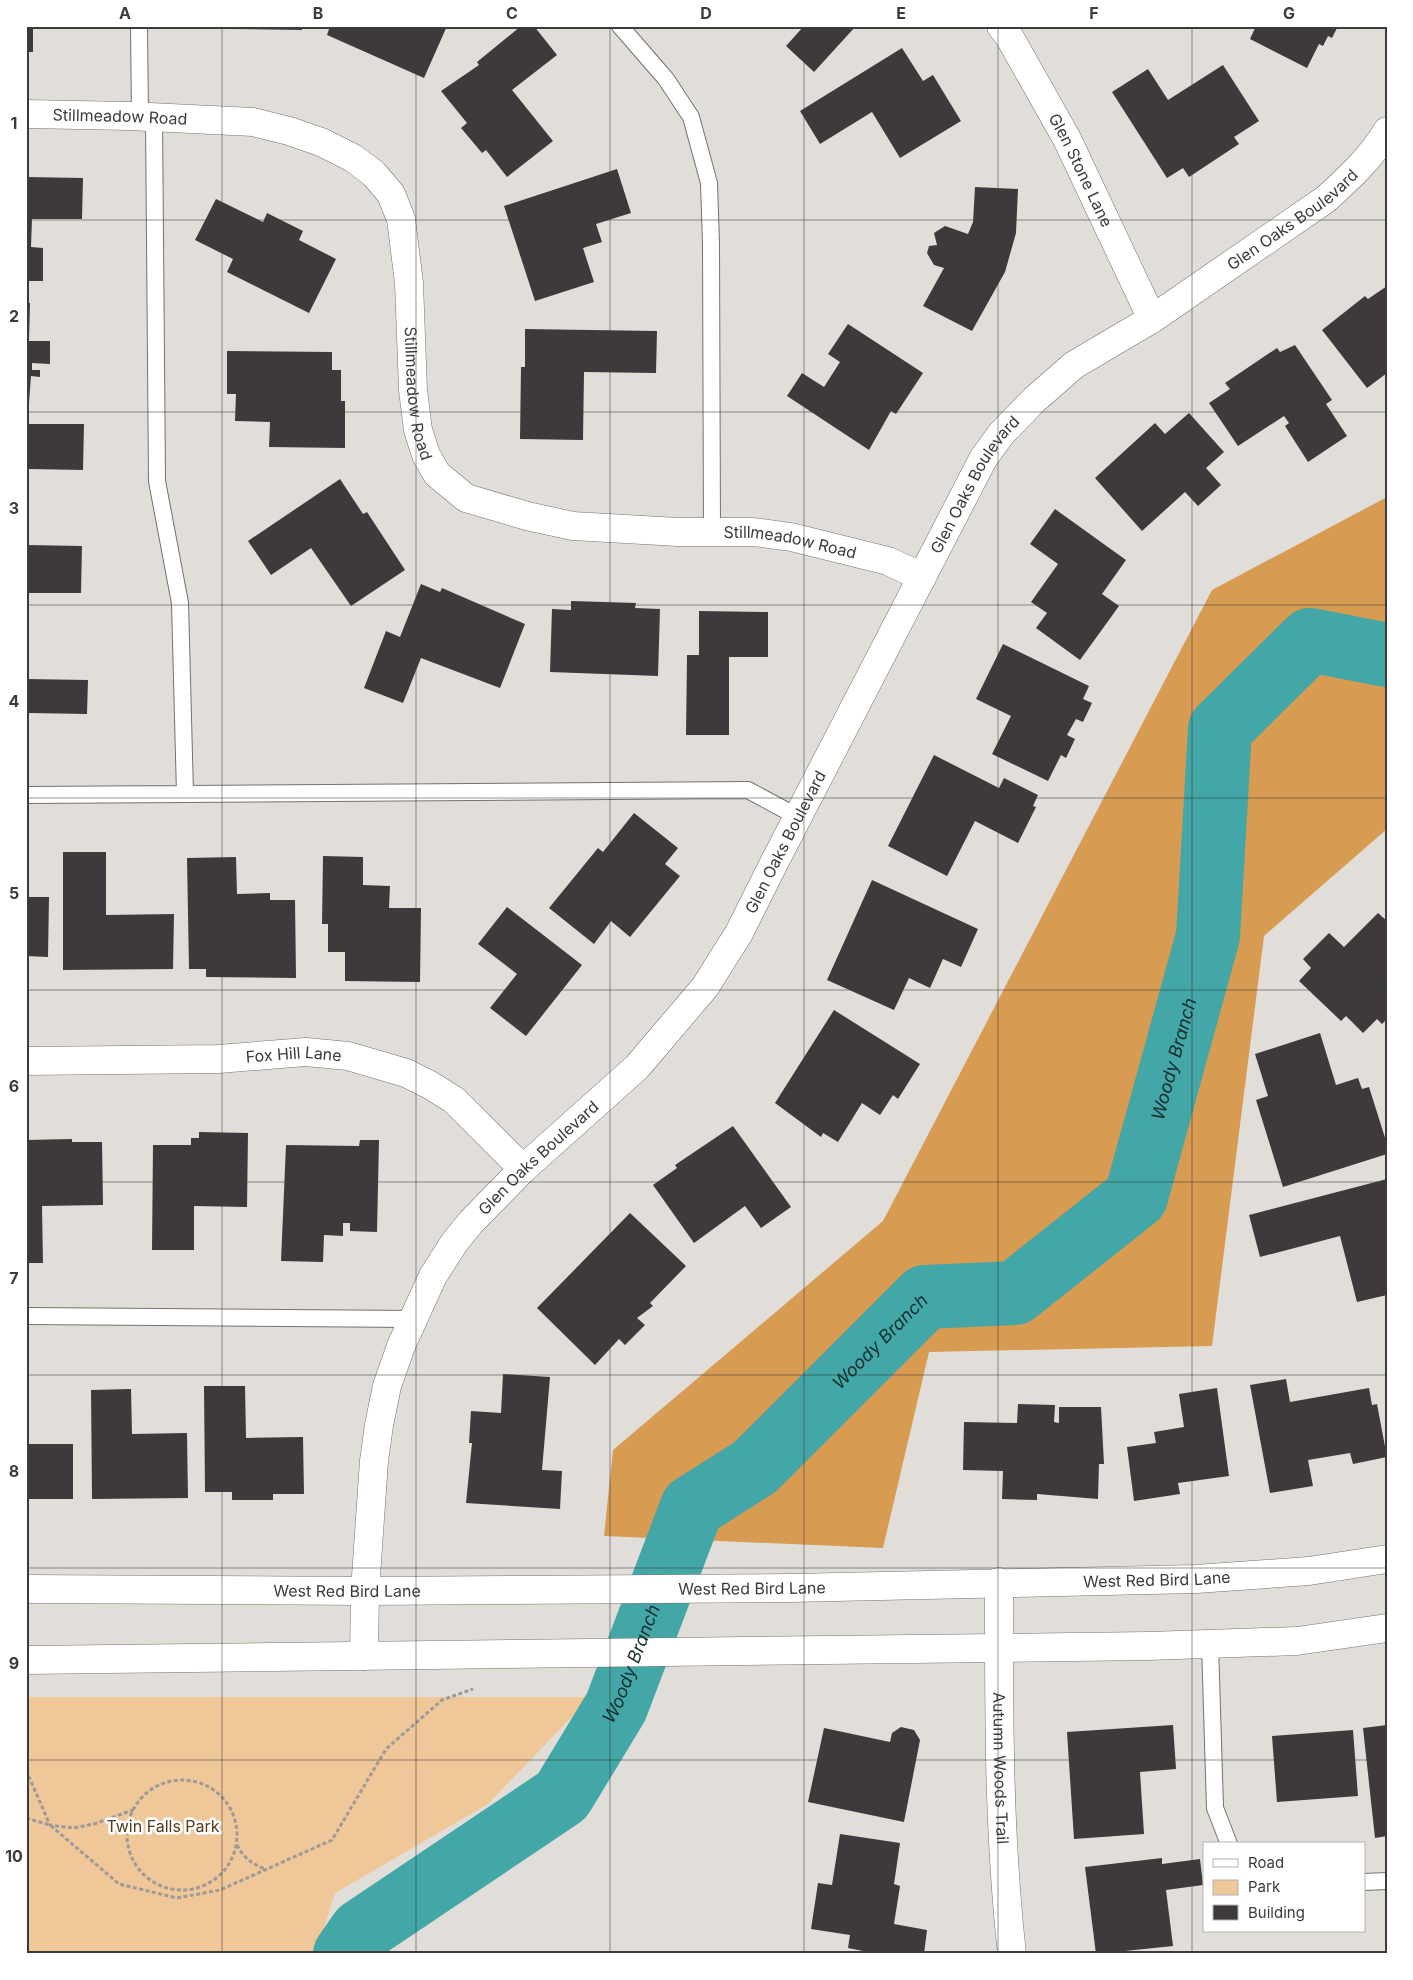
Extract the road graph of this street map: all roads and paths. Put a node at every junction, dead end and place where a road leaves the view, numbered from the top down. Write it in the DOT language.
graph roads {
  1 [pos="139,26"];
  2 [pos="620,26"];
  3 [pos="1001,26"];
  4 [pos="26,114"];
  5 [pos="147,117"];
  6 [pos="1387,131"];
  7 [pos="1152,319"];
  8 [pos="712,532"];
  9 [pos="922,577"];
  10 [pos="185,794"];
  11 [pos="26,795"];
  12 [pos="798,817"];
  13 [pos="26,1061"];
  14 [pos="523,1170"];
  15 [pos="26,1316"];
  16 [pos="414,1319"];
  17 [pos="1387,1559"];
  18 [pos="999,1582"];
  19 [pos="26,1589"];
  20 [pos="365,1591"];
  21 [pos="1387,1628"];
  22 [pos="1210,1644"];
  23 [pos="999,1648"];
  24 [pos="364,1656"];
  25 [pos="26,1660"];
  26 [pos="474,1688"];
  27 [pos="26,1770"];
  28 [pos="134,1810"];
  29 [pos="26,1818"];
  30 [pos="50,1825"];
  31 [pos="1229,1842"];
  32 [pos="237,1845"];
  33 [pos="267,1870"];
  34 [pos="1387,1881"];
  35 [pos="1366,1882"];
  36 [pos="1012,1954"];
  1 -- 5 [label="lane"];
  2 -- 8 [label="lane"];
  3 -- 7 [label="street, Glen Stone Lane"];
  4 -- 5 [label="street, Stillmeadow Road"];
  5 -- 8 [label="street, Stillmeadow Road"];
  5 -- 10 [label="lane"];
  6 -- 7 [label="street, Glen Oaks Boulevard"];
  7 -- 9 [label="street, Glen Oaks Boulevard"];
  8 -- 9 [label="street, Stillmeadow Road"];
  9 -- 12 [label="street, Glen Oaks Boulevard"];
  10 -- 11 [label="lane"];
  10 -- 12 [label="lane"];
  12 -- 14 [label="street, Glen Oaks Boulevard"];
  13 -- 14 [label="street, Fox Hill Lane"];
  14 -- 16 [label="street, Glen Oaks Boulevard"];
  15 -- 16 [label="lane"];
  16 -- 20 [label="street, Glen Oaks Boulevard"];
  17 -- 18 [label="street, West Red Bird Lane"];
  18 -- 20 [label="street, West Red Bird Lane"];
  18 -- 23 [label="street, Autumn Woods Trail"];
  19 -- 20 [label="street, West Red Bird Lane"];
  20 -- 24 [label="street, Glen Oaks Boulevard"];
  21 -- 22 [label="street"];
  22 -- 23 [label="street"];
  22 -- 31 [label="lane"];
  23 -- 24 [label="street"];
  23 -- 36 [label="street, Autumn Woods Trail"];
  24 -- 25 [label="street"];
  26 -- 33 [label="path"];
  27 -- 30 [label="path"];
  28 -- 30 [label="path"];
  28 -- 32 [label="path"];
  28 -- 32 [label="path"];
  29 -- 30 [label="path"];
  30 -- 33 [label="path"];
  32 -- 33 [label="path"];
  34 -- 35 [label="lane"];
}
